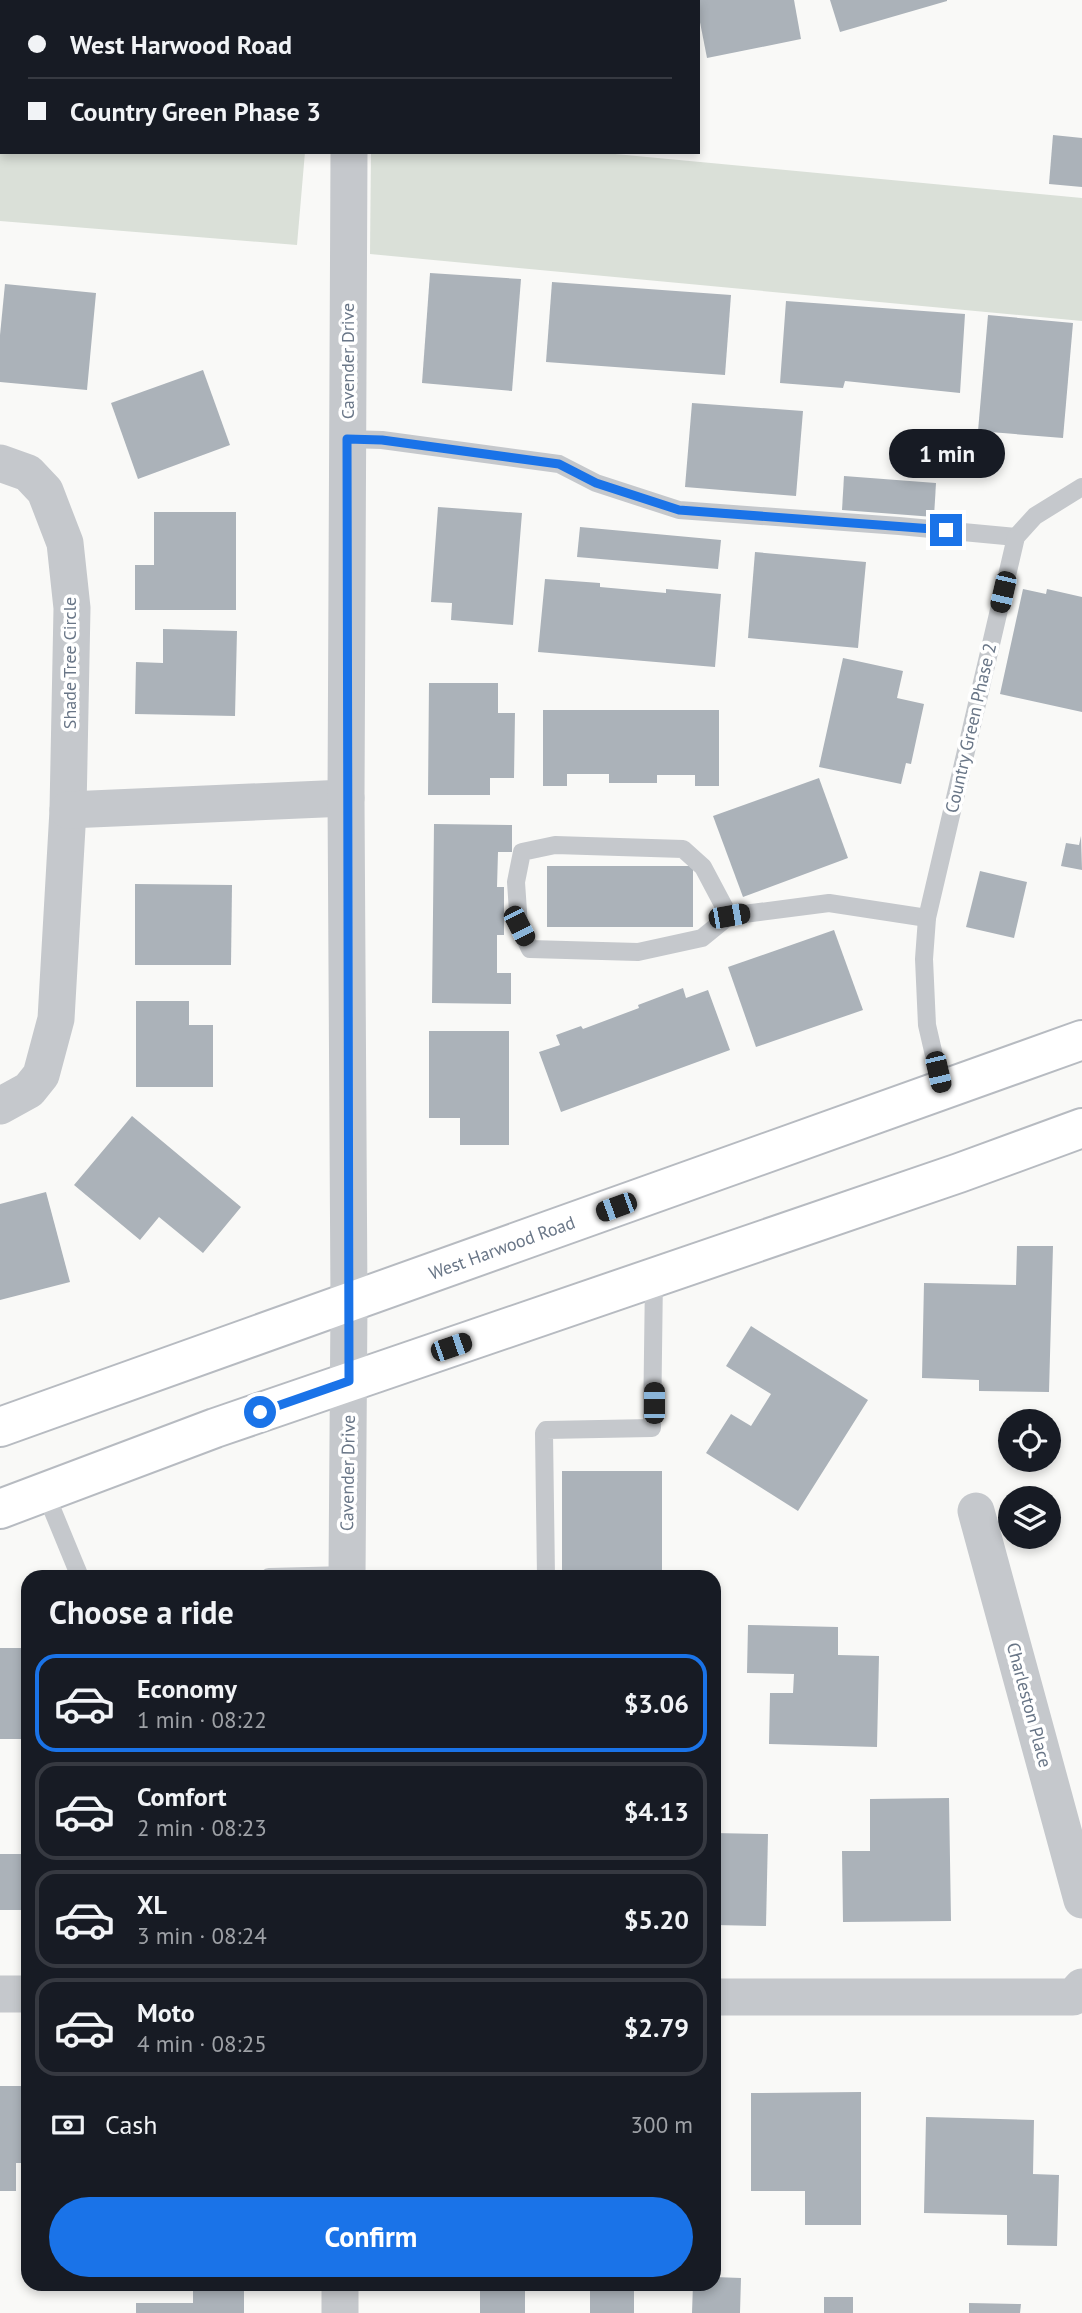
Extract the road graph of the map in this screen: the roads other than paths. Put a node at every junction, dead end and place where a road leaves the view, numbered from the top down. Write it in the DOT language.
graph roads {
  1 [pos="349,154"];
  2 [pos="347,439"];
  3 [pos="0,463"];
  4 [pos="1082,487"];
  5 [pos="1016,537"];
  6 [pos="346,798"];
  7 [pos="68,810"];
  8 [pos="729,916"];
  9 [pos="927,918"];
  10 [pos="1082,1040"];
  11 [pos="942,1090"];
  12 [pos="0,1106"];
  13 [pos="1082,1128"];
  14 [pos="654,1277"];
  15 [pos="349,1303"];
  16 [pos="349,1381"];
  17 [pos="0,1427"];
  18 [pos="45,1492"];
  19 [pos="0,1509"];
  20 [pos="976,1511"];
  21 [pos="77,1570"];
  22 [pos="347,1570"];
  23 [pos="546,1570"];
  24 [pos="1082,1900"];
  25 [pos="1082,1987"];
  26 [pos="0,1994"];
  27 [pos="21,1994"];
  28 [pos="721,1997"];
  29 [pos="340,2291"];
  30 [pos="340,2313"];
  1 -- 2 [label="street, Cavender Drive"];
  2 -- 5 [label="lane"];
  2 -- 6 [label="street, Cavender Drive"];
  3 -- 7 [label="street, Shade Tree Circle"];
  4 -- 5 [label="lane"];
  5 -- 9 [label="lane, Country Green Phase 2"];
  6 -- 7 [label="street"];
  6 -- 15 [label="street, Cavender Drive"];
  7 -- 12 [label="street, Shade Tree Circle"];
  8 -- 8 [label="lane"];
  8 -- 9 [label="lane"];
  9 -- 11 [label="lane, Country Green Phase 2"];
  10 -- 11 [label="main road, West Harwood Road"];
  11 -- 15 [label="main road, West Harwood Road"];
  13 -- 14 [label="main road"];
  14 -- 16 [label="main road"];
  14 -- 23 [label="lane"];
  15 -- 16 [label="street, Cavender Drive"];
  15 -- 17 [label="main road, West Harwood Road"];
  16 -- 18 [label="main road"];
  16 -- 22 [label="street, Cavender Drive"];
  18 -- 19 [label="main road"];
  18 -- 21 [label="lane"];
  20 -- 24 [label="street, Charleston Place"];
  25 -- 28 [label="street"];
  26 -- 27 [label="street"];
  29 -- 30 [label="street"];
}
